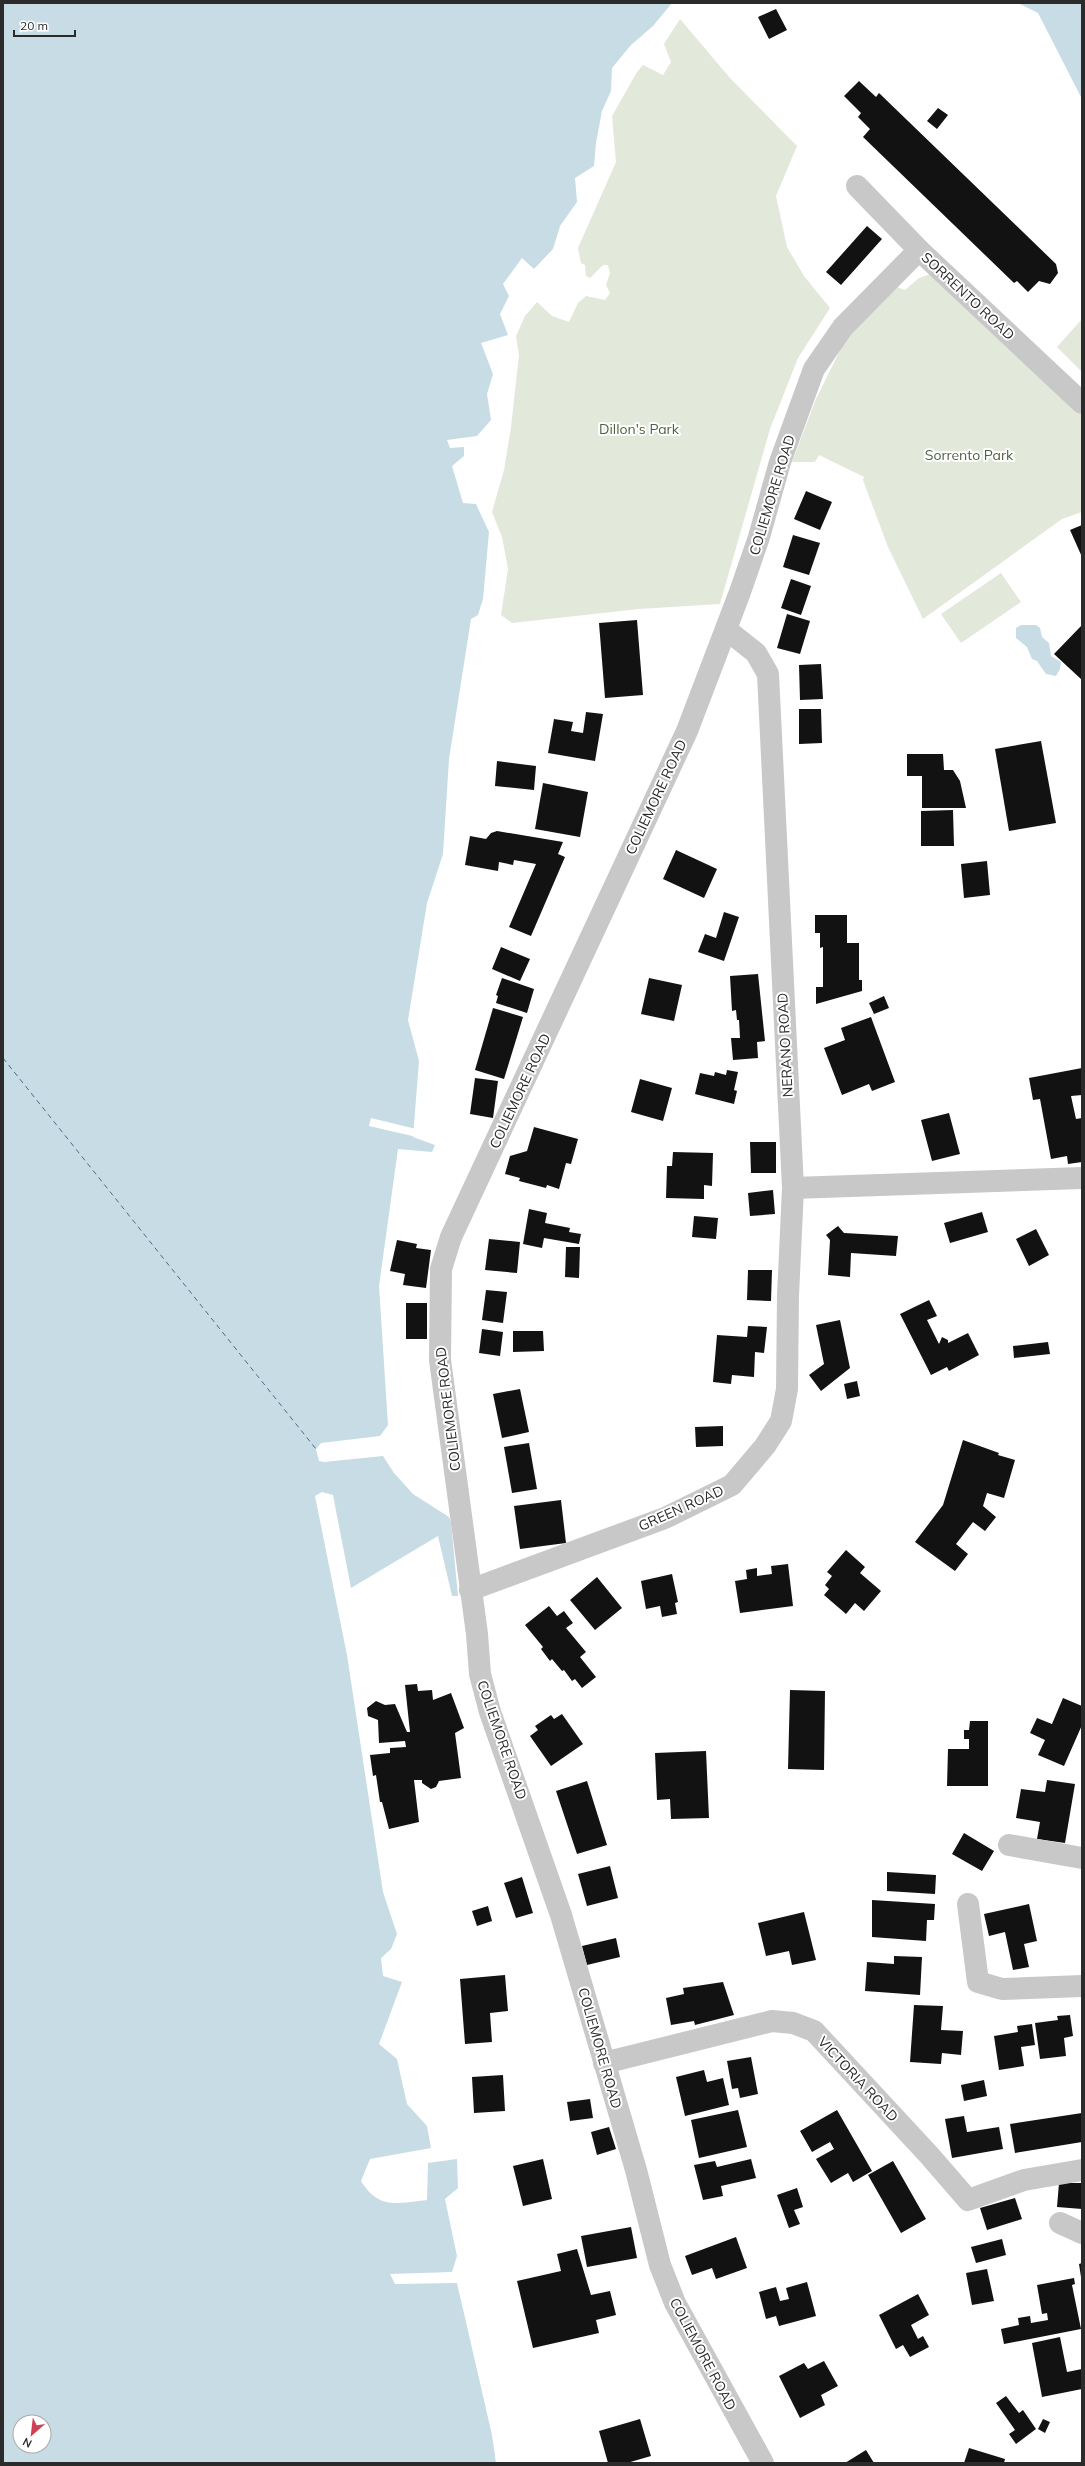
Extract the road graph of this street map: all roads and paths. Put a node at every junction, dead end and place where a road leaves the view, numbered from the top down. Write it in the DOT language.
graph roads {
  1 [pos="857,186"];
  2 [pos="919,250"];
  3 [pos="1082,403"];
  4 [pos="727,630"];
  5 [pos="1082,1178"];
  6 [pos="793,1188"];
  7 [pos="470,1590"];
  8 [pos="1009,1845"];
  9 [pos="1082,1858"];
  10 [pos="968,1904"];
  11 [pos="1082,1986"];
  12 [pos="604,2063"];
  13 [pos="1082,2170"];
  14 [pos="1060,2223"];
  15 [pos="1082,2233"];
  16 [pos="762,2463"];
  1 -- 2 [label="street, SORRENTO ROAD"];
  2 -- 3 [label="street, SORRENTO ROAD"];
  2 -- 4 [label="street, COLIEMORE ROAD"];
  4 -- 6 [label="street, NERANO ROAD"];
  4 -- 7 [label="street, COLIEMORE ROAD"];
  5 -- 6 [label="street"];
  6 -- 7 [label="street, GREEN ROAD"];
  7 -- 12 [label="street, COLIEMORE ROAD"];
  8 -- 9 [label="street"];
  10 -- 11 [label="street"];
  12 -- 13 [label="street, VICTORIA ROAD"];
  12 -- 16 [label="street, COLIEMORE ROAD"];
  14 -- 15 [label="street"];
}
